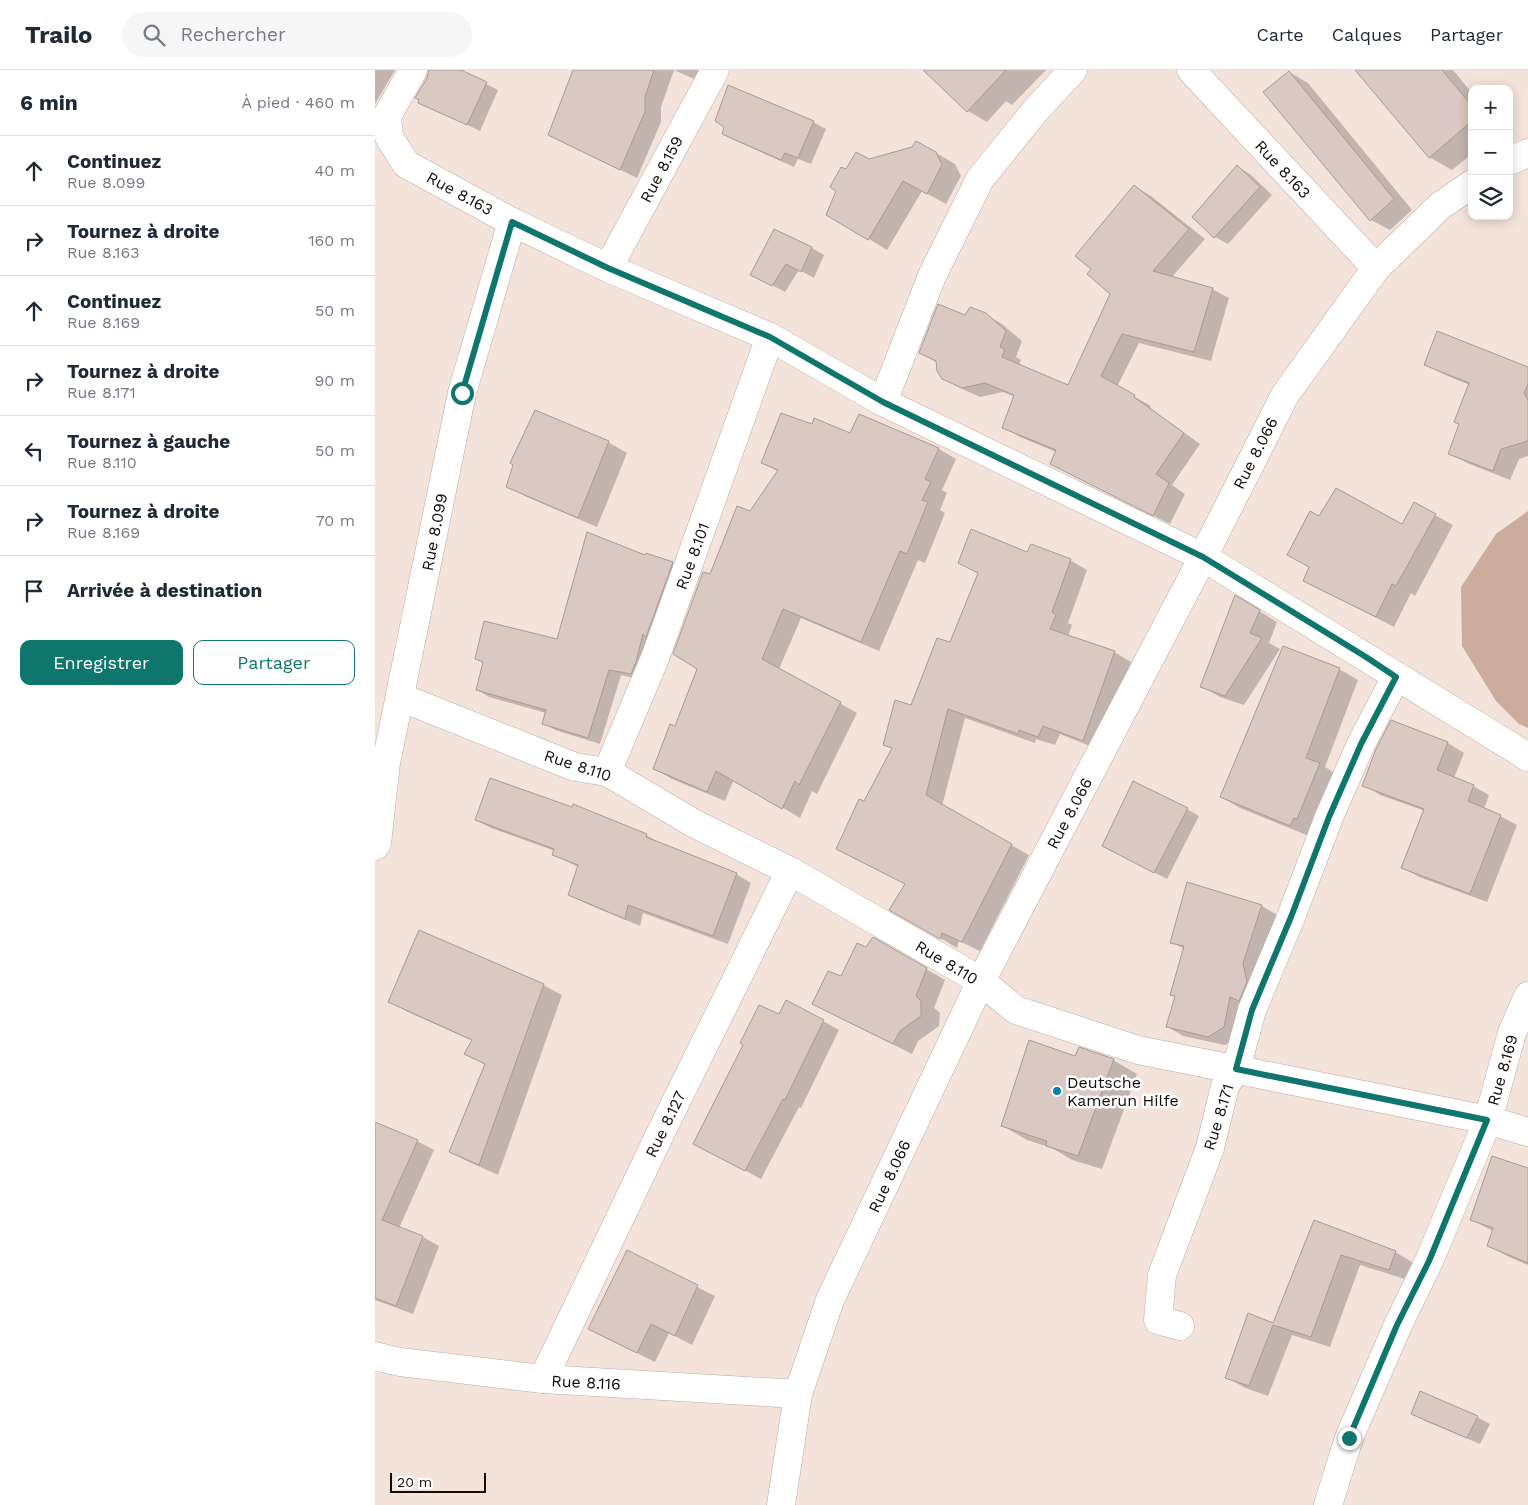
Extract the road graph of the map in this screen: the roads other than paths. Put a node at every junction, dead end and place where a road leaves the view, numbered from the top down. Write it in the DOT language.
graph roads {
  1 [pos="413,70"];
  2 [pos="715,70"];
  3 [pos="1073,70"];
  4 [pos="1191,70"];
  5 [pos="1528,153"];
  6 [pos="1513,159"];
  7 [pos="1468,187"];
  8 [pos="512,222"];
  9 [pos="608,268"];
  10 [pos="1376,268"];
  11 [pos="770,337"];
  12 [pos="883,402"];
  13 [pos="1203,557"];
  14 [pos="1396,677"];
  15 [pos="400,697"];
  16 [pos="1528,757"];
  17 [pos="607,772"];
  18 [pos="375,846"];
  19 [pos="790,870"];
  20 [pos="981,981"];
  21 [pos="1528,996"];
  22 [pos="1236,1069"];
  23 [pos="1487,1120"];
  24 [pos="1528,1132"];
  25 [pos="1180,1326"];
  26 [pos="375,1356"];
  27 [pos="543,1379"];
  28 [pos="798,1394"];
  29 [pos="781,1505"];
  30 [pos="1327,1505"];
  1 -- 8 [label="street, Rue 8.163"];
  2 -- 9 [label="street, Rue 8.159"];
  3 -- 12 [label="street"];
  4 -- 10 [label="street, Rue 8.163"];
  5 -- 6 [label="street"];
  7 -- 10 [label="street, Rue 8.066"];
  8 -- 9 [label="street, Rue 8.163"];
  8 -- 15 [label="street, Rue 8.099"];
  9 -- 11 [label="street, Rue 8.163"];
  10 -- 13 [label="street, Rue 8.066"];
  11 -- 12 [label="street, Rue 8.163"];
  11 -- 17 [label="street, Rue 8.101"];
  12 -- 13 [label="street, Rue 8.163"];
  13 -- 14 [label="street"];
  13 -- 20 [label="street, Rue 8.066"];
  14 -- 16 [label="street"];
  14 -- 22 [label="street, Rue 8.171"];
  15 -- 17 [label="street, Rue 8.110"];
  15 -- 18 [label="street, Rue 8.099"];
  17 -- 19 [label="street, Rue 8.110"];
  19 -- 20 [label="street, Rue 8.110"];
  19 -- 27 [label="street, Rue 8.127"];
  20 -- 22 [label="street, Rue 8.110"];
  20 -- 28 [label="street, Rue 8.066"];
  21 -- 23 [label="street, Rue 8.169"];
  22 -- 23 [label="street, Rue 8.110"];
  22 -- 25 [label="street, Rue 8.171"];
  23 -- 24 [label="street, Rue 8.110"];
  23 -- 30 [label="street, Rue 8.169"];
  26 -- 27 [label="street, Rue 8.116"];
  27 -- 28 [label="street, Rue 8.116"];
  28 -- 29 [label="street, Rue 8.066"];
}
